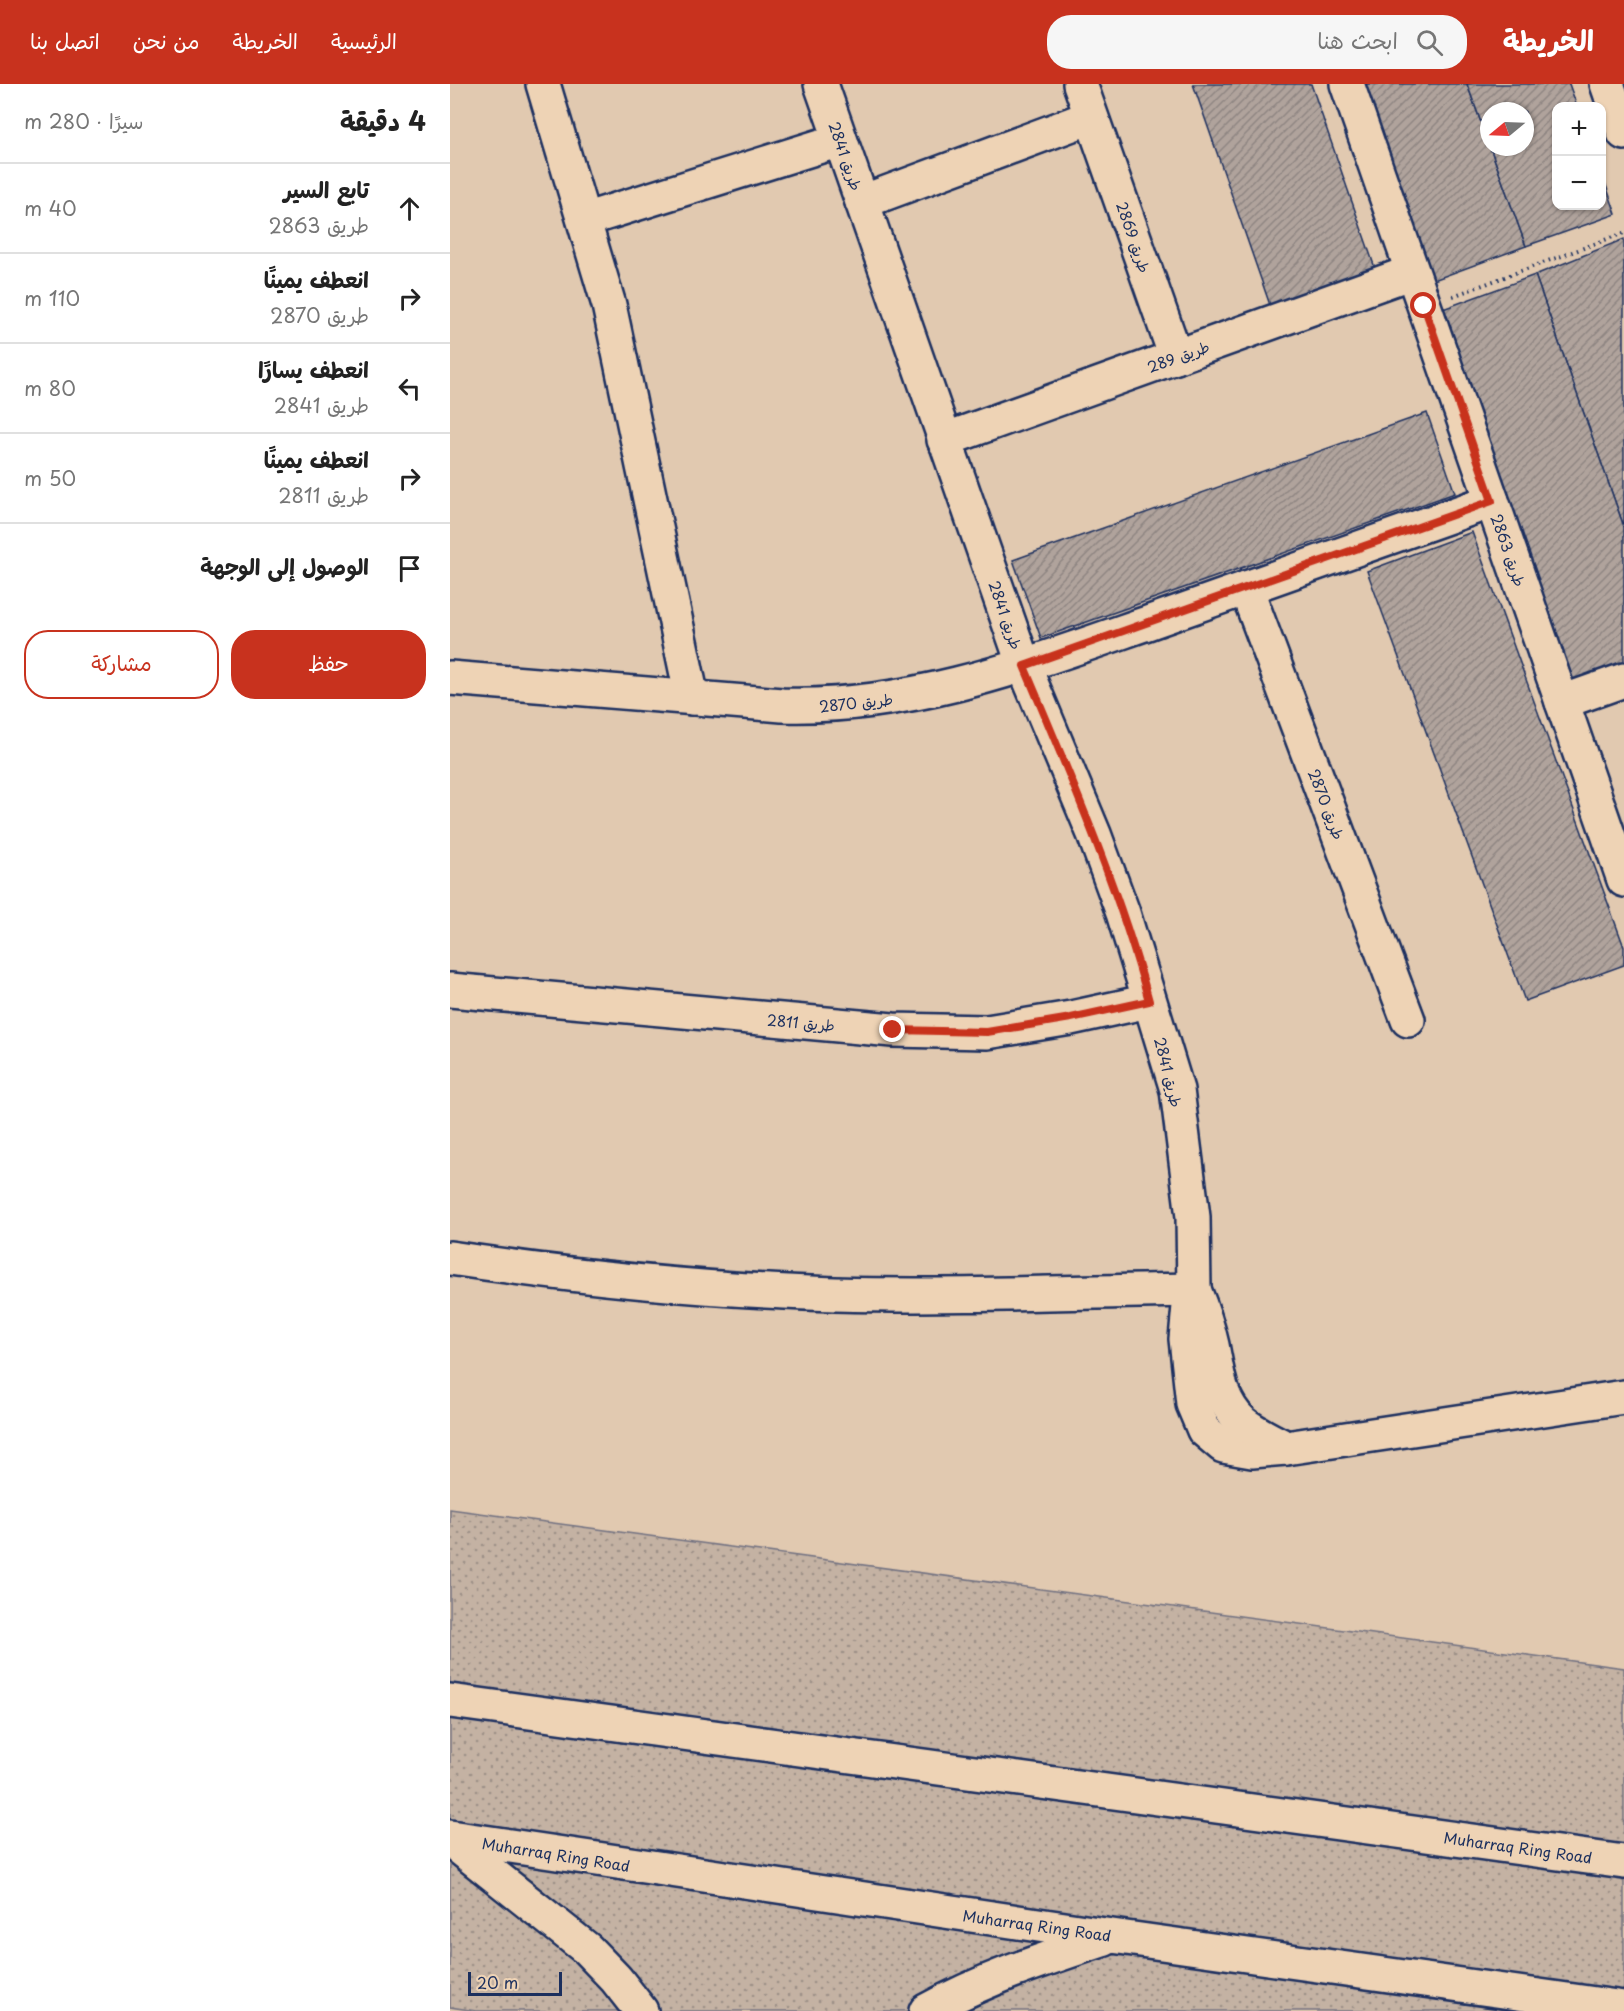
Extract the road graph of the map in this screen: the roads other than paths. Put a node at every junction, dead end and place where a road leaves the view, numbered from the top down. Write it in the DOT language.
graph roads {
  1 [pos="543,84"];
  2 [pos="822,84"];
  3 [pos="1080,84"];
  4 [pos="1347,84"];
  5 [pos="1607,84"];
  6 [pos="1092,117"];
  7 [pos="1624,133"];
  8 [pos="840,140"];
  9 [pos="862,202"];
  10 [pos="584,220"];
  11 [pos="1412,272"];
  12 [pos="1176,357"];
  13 [pos="944,440"];
  14 [pos="1492,501"];
  15 [pos="1246,588"];
  16 [pos="1024,666"];
  17 [pos="450,678"];
  18 [pos="1624,680"];
  19 [pos="692,698"];
  20 [pos="1562,702"];
  21 [pos="1624,880"];
  22 [pos="450,990"];
  23 [pos="1149,1001"];
  24 [pos="1408,1020"];
  25 [pos="450,1258"];
  26 [pos="1194,1290"];
  27 [pos="1624,1397"];
  28 [pos="450,1701"];
  29 [pos="450,1839"];
  30 [pos="1624,1862"];
  31 [pos="1112,1936"];
  32 [pos="1624,2008"];
  33 [pos="641,2011"];
  34 [pos="926,2011"];
  1 -- 10 [label="street"];
  2 -- 8 [label="street, طريق 2841"];
  3 -- 6 [label="street, طريق 2869"];
  4 -- 11 [label="street, طريق 2863"];
  5 -- 7 [label="street"];
  6 -- 9 [label="street"];
  6 -- 12 [label="street, طريق 2869"];
  8 -- 9 [label="street, طريق 2841"];
  8 -- 10 [label="street"];
  9 -- 13 [label="street, طريق 2841"];
  10 -- 19 [label="street"];
  11 -- 12 [label="street, طريق 289"];
  11 -- 14 [label="street, طريق 2863"];
  12 -- 13 [label="street, طريق 289"];
  13 -- 16 [label="street, طريق 2841"];
  14 -- 15 [label="street, طريق 2870"];
  14 -- 20 [label="street, طريق 2863"];
  15 -- 16 [label="street, طريق 2870"];
  15 -- 24 [label="street, طريق 2870"];
  16 -- 19 [label="street, طريق 2870"];
  16 -- 23 [label="street, طريق 2841"];
  17 -- 19 [label="street, طريق 2870"];
  18 -- 20 [label="street"];
  20 -- 21 [label="street, طريق 2863"];
  22 -- 23 [label="street, طريق 2811"];
  23 -- 26 [label="street, طريق 2841"];
  25 -- 26 [label="street"];
  26 -- 27 [label="street, طريق 2841"];
  28 -- 30 [label="street, Muharraq Ring Road"];
  29 -- 31 [label="street, Muharraq Ring Road"];
  29 -- 33 [label="street"];
  31 -- 32 [label="street, Muharraq Ring Road"];
  31 -- 34 [label="street"];
}
